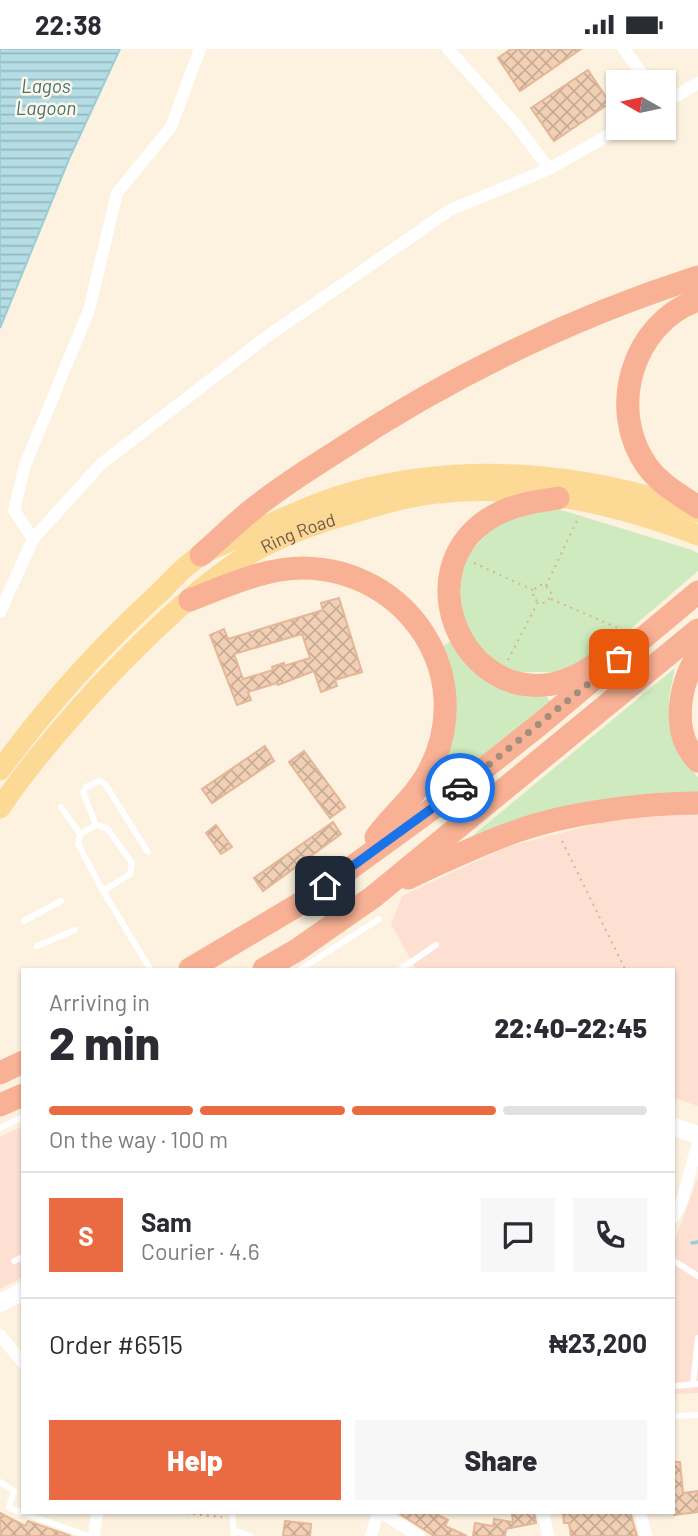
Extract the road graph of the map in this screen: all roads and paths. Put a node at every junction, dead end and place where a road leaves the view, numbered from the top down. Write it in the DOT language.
graph roads {
  1 [pos="200,49"];
  2 [pos="448,49"];
  3 [pos="624,49"];
  4 [pos="639,70"];
  5 [pos="698,83"];
  6 [pos="676,96"];
  7 [pos="606,137"];
  8 [pos="549,169"];
  9 [pos="698,277"];
  10 [pos="694,301"];
  11 [pos="437,485"];
  12 [pos="558,498"];
  13 [pos="698,507"];
  14 [pos="698,513"];
  15 [pos="580,515"];
  16 [pos="698,535"];
  17 [pos="33,539"];
  18 [pos="201,555"];
  19 [pos="466,559"];
  20 [pos="546,586"];
  21 [pos="534,590"];
  22 [pos="698,591"];
  23 [pos="550,598"];
  24 [pos="190,600"];
  25 [pos="538,602"];
  26 [pos="0,612"];
  27 [pos="618,628"];
  28 [pos="698,630"];
  29 [pos="698,655"];
  30 [pos="509,674"];
  31 [pos="698,761"];
  32 [pos="0,770"];
  33 [pos="698,803"];
  34 [pos="61,807"];
  35 [pos="0,808"];
  36 [pos="96,825"];
  37 [pos="80,834"];
  38 [pos="562,841"];
  39 [pos="148,852"];
  40 [pos="360,860"];
  41 [pos="103,891"];
  42 [pos="61,901"];
  43 [pos="377,903"];
  44 [pos="24,921"];
  45 [pos="75,930"];
  46 [pos="436,945"];
  47 [pos="37,946"];
  48 [pos="149,968"];
  49 [pos="193,968"];
  50 [pos="266,968"];
  51 [pos="301,968"];
  52 [pos="402,968"];
  53 [pos="625,968"];
  54 [pos="21,1063"];
  55 [pos="0,1073"];
  56 [pos="21,1096"];
  57 [pos="0,1105"];
  58 [pos="21,1118"];
  59 [pos="675,1127"];
  60 [pos="0,1128"];
  61 [pos="698,1135"];
  62 [pos="698,1142"];
  63 [pos="675,1215"];
  64 [pos="21,1258"];
  65 [pos="14,1261"];
  66 [pos="675,1262"];
  67 [pos="698,1276"];
  68 [pos="21,1291"];
  69 [pos="0,1303"];
  70 [pos="0,1335"];
  71 [pos="698,1338"];
  72 [pos="21,1361"];
  73 [pos="696,1384"];
  74 [pos="675,1386"];
  75 [pos="698,1415"];
  76 [pos="675,1416"];
  77 [pos="0,1482"];
  78 [pos="21,1512"];
  79 [pos="26,1514"];
  80 [pos="97,1514"];
  81 [pos="211,1514"];
  82 [pos="378,1514"];
  83 [pos="382,1514"];
  84 [pos="543,1514"];
  85 [pos="640,1514"];
  86 [pos="231,1515"];
  87 [pos="234,1534"];
  88 [pos="88,1536"];
  89 [pos="94,1536"];
  90 [pos="250,1536"];
  91 [pos="371,1536"];
  92 [pos="419,1536"];
  93 [pos="548,1536"];
  94 [pos="646,1536"];
  1 -- 17 [label="street"];
  2 -- 8 [label="street"];
  3 -- 4 [label="street"];
  5 -- 6 [label="street"];
  7 -- 8 [label="street"];
  8 -- 17 [label="street"];
  9 -- 18 [label="highway"];
  10 -- 13 [label="highway"];
  11 -- 12 [label="main road, Ring Road"];
  11 -- 14 [label="main road, Ring Road"];
  11 -- 18 [label="main road"];
  11 -- 24 [label="main road, Ring Road"];
  12 -- 16 [label="main road, Ring Road"];
  12 -- 30 [label="highway"];
  15 -- 20 [label="path"];
  17 -- 26 [label="street"];
  18 -- 32 [label="main road"];
  19 -- 21 [label="path"];
  20 -- 21 [label="path"];
  20 -- 23 [label="path"];
  21 -- 25 [label="path"];
  22 -- 30 [label="highway"];
  22 -- 40 [label="highway"];
  23 -- 25 [label="path"];
  23 -- 27 [label="path"];
  24 -- 35 [label="main road, Ring Road"];
  24 -- 40 [label="highway"];
  25 -- 30 [label="path"];
  28 -- 43 [label="highway"];
  29 -- 31 [label="highway"];
  33 -- 43 [label="highway"];
  34 -- 37 [label="lane"];
  36 -- 37 [label="lane"];
  36 -- 39 [label="lane"];
  36 -- 41 [label="lane"];
  37 -- 41 [label="lane"];
  38 -- 53 [label="path"];
  40 -- 49 [label="highway"];
  41 -- 48 [label="lane"];
  42 -- 44 [label="lane"];
  43 -- 50 [label="highway"];
  43 -- 51 [label="lane"];
  45 -- 47 [label="lane"];
  46 -- 52 [label="lane"];
  54 -- 55 [label="highway"];
  56 -- 57 [label="highway"];
  58 -- 60 [label="lane"];
  59 -- 61 [label="street"];
  62 -- 63 [label="street"];
  64 -- 65 [label="lane"];
  66 -- 67 [label="lane"];
  68 -- 69 [label="street"];
  70 -- 72 [label="street"];
  71 -- 73 [label="lane"];
  73 -- 74 [label="lane"];
  75 -- 76 [label="lane"];
  77 -- 78 [label="lane"];
  79 -- 88 [label="lane"];
  80 -- 89 [label="street"];
  81 -- 86 [label="path"];
  82 -- 91 [label="street"];
  83 -- 92 [label="street"];
  84 -- 93 [label="street"];
  85 -- 94 [label="street"];
  86 -- 87 [label="lane"];
  87 -- 90 [label="lane"];
}
